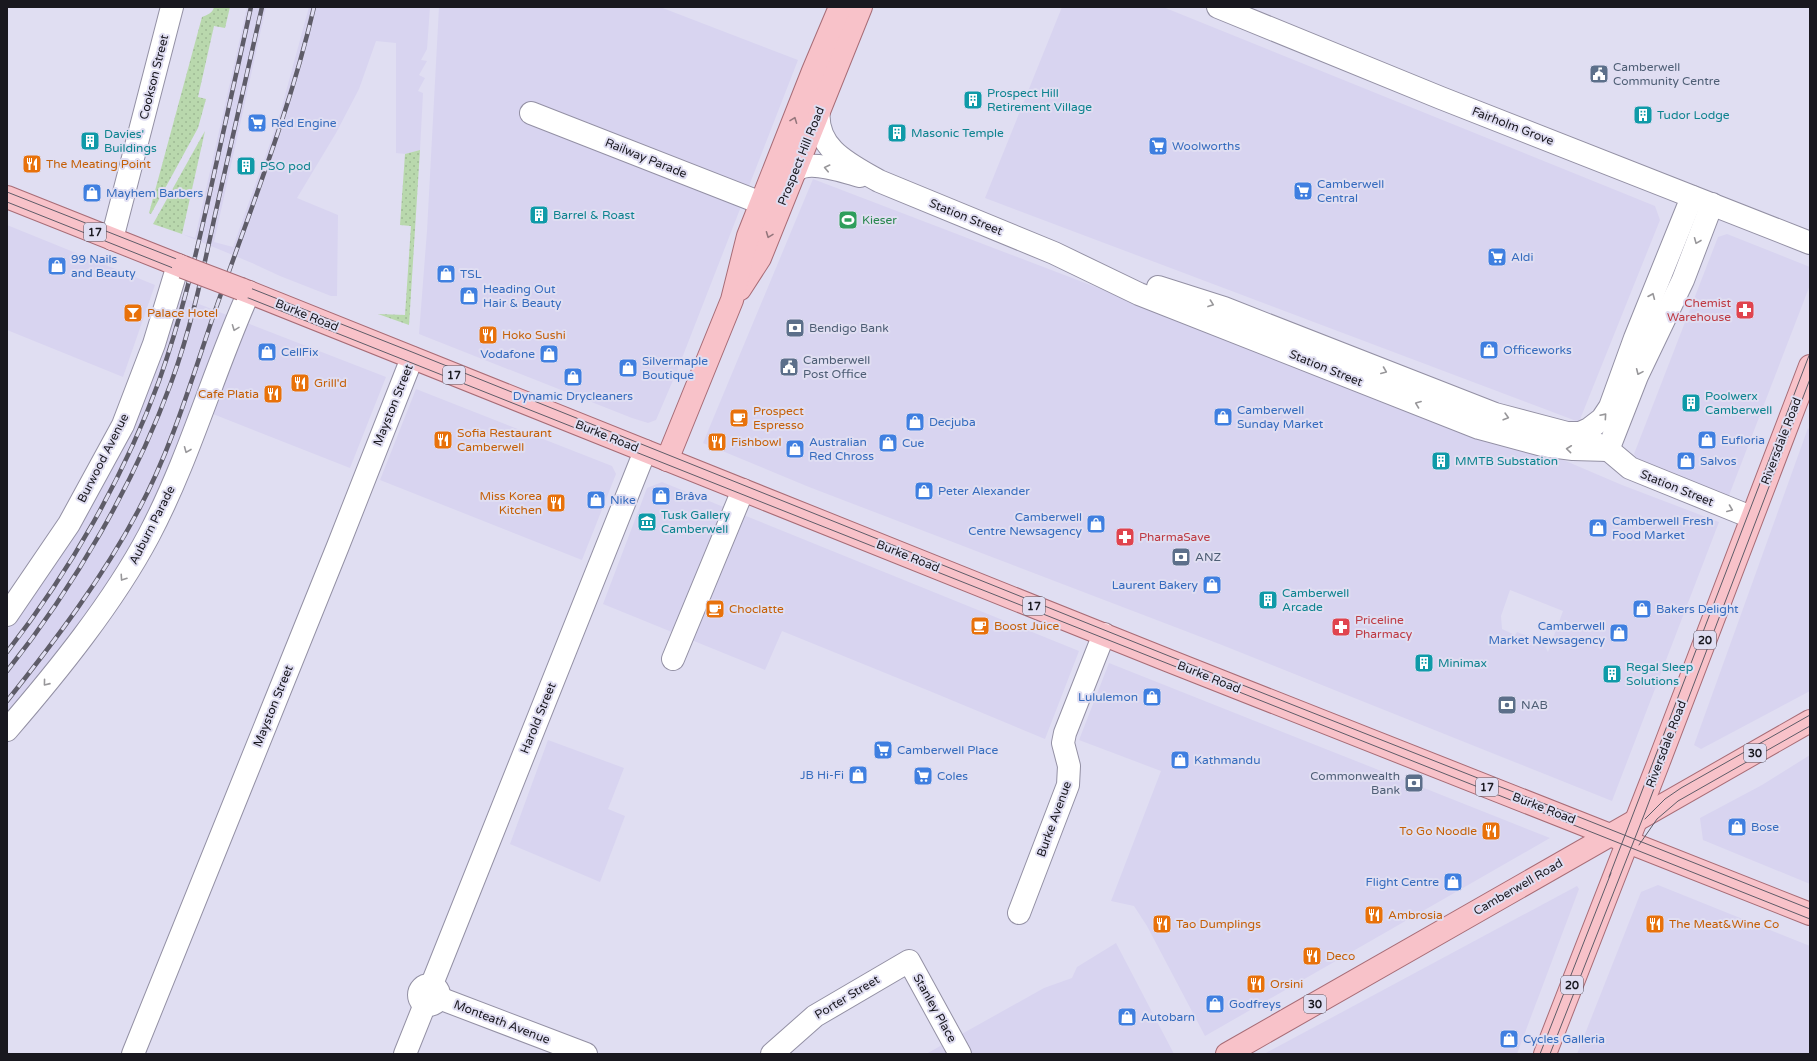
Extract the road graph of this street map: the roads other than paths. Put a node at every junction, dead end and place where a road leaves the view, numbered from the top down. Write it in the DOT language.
graph roads {
  1 [pos="172,7"];
  2 [pos="840,7"];
  3 [pos="861,7"];
  4 [pos="1218,7"];
  5 [pos="839,35"];
  6 [pos="822,75"];
  7 [pos="820,109"];
  8 [pos="531,113"];
  9 [pos="807,141"];
  10 [pos="836,153"];
  11 [pos="784,172"];
  12 [pos="879,181"];
  13 [pos="7,197"];
  14 [pos="1702,200"];
  15 [pos="770,207"];
  16 [pos="112,239"];
  17 [pos="1810,243"];
  18 [pos="181,266"];
  19 [pos="245,291"];
  20 [pos="1641,347"];
  21 [pos="412,358"];
  22 [pos="1810,366"];
  23 [pos="1571,433"];
  24 [pos="1538,435"];
  25 [pos="1608,450"];
  26 [pos="645,451"];
  27 [pos="668,460"];
  28 [pos="742,490"];
  29 [pos="1751,518"];
  30 [pos="7,615"];
  31 [pos="1104,634"];
  32 [pos="673,659"];
  33 [pos="1810,721"];
  34 [pos="7,730"];
  35 [pos="1637,819"];
  36 [pos="1619,838"];
  37 [pos="1019,913"];
  38 [pos="1810,914"];
  39 [pos="909,961"];
  40 [pos="432,995"];
  41 [pos="133,1054"];
  42 [pos="405,1054"];
  43 [pos="586,1054"];
  44 [pos="772,1054"];
  45 [pos="960,1054"];
  46 [pos="1227,1054"];
  47 [pos="1545,1054"];
  1 -- 16 [label="street, Cookson Street"];
  2 -- 5 [label="main road, Prospect Hill Road"];
  3 -- 5 [label="main road, Prospect Hill Road"];
  4 -- 14 [label="street, Fairholm Grove"];
  5 -- 6 [label="main road, Prospect Hill Road"];
  6 -- 7 [label="main road, Prospect Hill Road"];
  11 -- 6 [label="main road, Prospect Hill Road, one-way"];
  7 -- 9 [label="main road, Prospect Hill Road"];
  7 -- 10 [label="street, Station Street"];
  8 -- 15 [label="street, Railway Parade"];
  9 -- 10 [label="street, Station Street"];
  9 -- 11 [label="main road"];
  10 -- 12 [label="street, Station Street"];
  12 -- 11 [label="street, Station Street, one-way"];
  11 -- 15 [label="main road, Prospect Hill Road"];
  12 -- 24 [label="street, Station Street"];
  13 -- 16 [label="main road, Burke Road / 17"];
  14 -- 17 [label="street, Fairholm Grove"];
  14 -- 20 [label="street"];
  15 -- 27 [label="main road, Prospect Hill Road"];
  16 -- 18 [label="main road, Burke Road / 17"];
  18 -- 19 [label="main road, Burke Road / 17, bridge"];
  18 -- 30 [label="street, Burwood Avenue"];
  19 -- 21 [label="main road, Burke Road / 17"];
  19 -- 34 [label="street, Auburn Parade, one-way"];
  23 -- 20 [label="street, one-way"];
  20 -- 25 [label="street, one-way"];
  21 -- 26 [label="main road, Burke Road / 17"];
  21 -- 41 [label="street, Mayston Street"];
  22 -- 29 [label="main road, Riversdale Road / 20"];
  23 -- 24 [label="street, Station Street"];
  23 -- 25 [label="street, Station Street"];
  25 -- 24 [label="street, Station Street, one-way"];
  25 -- 29 [label="street, Station Street, one-way"];
  26 -- 27 [label="main road, Burke Road / 17"];
  26 -- 40 [label="street, Harold Street"];
  27 -- 28 [label="main road, Burke Road / 17"];
  28 -- 31 [label="main road, Burke Road / 17"];
  28 -- 32 [label="street"];
  29 -- 35 [label="main road, Riversdale Road / 20"];
  31 -- 36 [label="main road, Burke Road / 17"];
  31 -- 37 [label="street, Burke Avenue"];
  33 -- 35 [label="main road, 30"];
  35 -- 36 [label="main road, Riversdale Road / 20"];
  36 -- 38 [label="main road, Burke Road / 17"];
  36 -- 46 [label="main road, Camberwell Road / 30"];
  36 -- 47 [label="main road, Riversdale Road / 20"];
  39 -- 44 [label="street, Porter Street"];
  39 -- 45 [label="street, Stanley Place"];
  40 -- 42 [label="street, Harold Street"];
  40 -- 43 [label="street, Monteath Avenue"];
}
